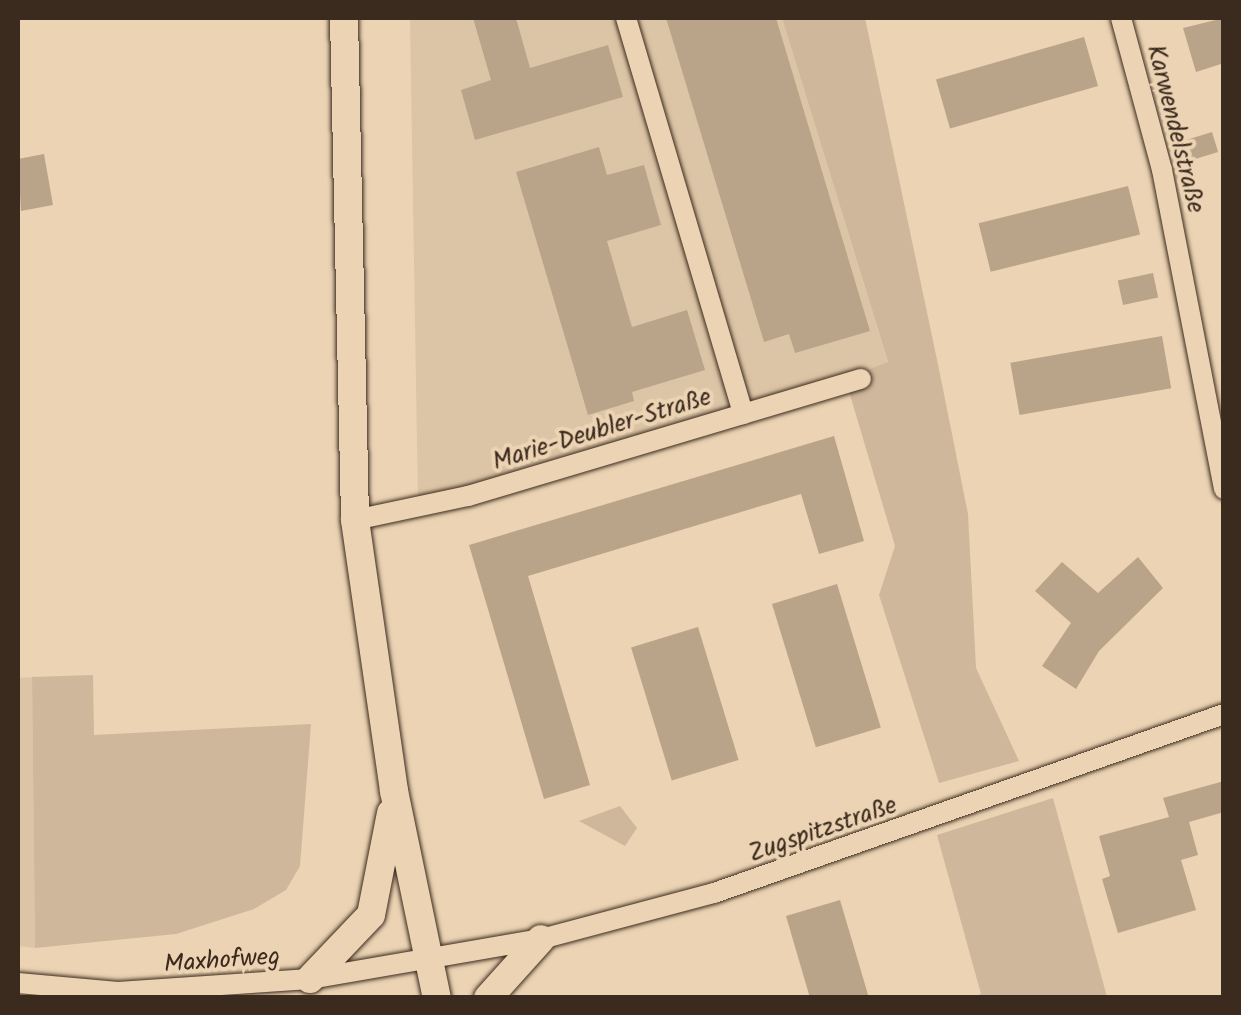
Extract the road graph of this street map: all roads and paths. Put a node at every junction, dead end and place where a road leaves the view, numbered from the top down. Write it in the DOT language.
graph roads {
  1 [pos="344,18"];
  2 [pos="358,18"];
  3 [pos="626,18"];
  4 [pos="1121,18"];
  5 [pos="344,125"];
  6 [pos="861,378"];
  7 [pos="1217,394"];
  8 [pos="743,414"];
  9 [pos="1224,488"];
  10 [pos="355,520"];
  11 [pos="1224,714"];
  12 [pos="394,791"];
  13 [pos="541,939"];
  14 [pos="429,959"];
  15 [pos="310,980"];
  16 [pos="18,983"];
  17 [pos="436,998"];
  18 [pos="488,998"];
  1 -- 5 [label="street"];
  2 -- 5 [label="street"];
  3 -- 8 [label="street"];
  4 -- 7 [label="street, Karwendelstraße"];
  5 -- 10 [label="street"];
  6 -- 8 [label="street, Marie-Deubler-Straße"];
  7 -- 9 [label="street, Karwendelstraße"];
  8 -- 10 [label="street, Marie-Deubler-Straße"];
  10 -- 12 [label="street"];
  11 -- 13 [label="street, Zugspitzstraße"];
  12 -- 14 [label="street"];
  12 -- 15 [label="street"];
  13 -- 14 [label="street, Zugspitzstraße"];
  13 -- 18 [label="street"];
  14 -- 15 [label="street, Maxhofweg"];
  14 -- 17 [label="street"];
  15 -- 16 [label="street, Maxhofweg"];
}
